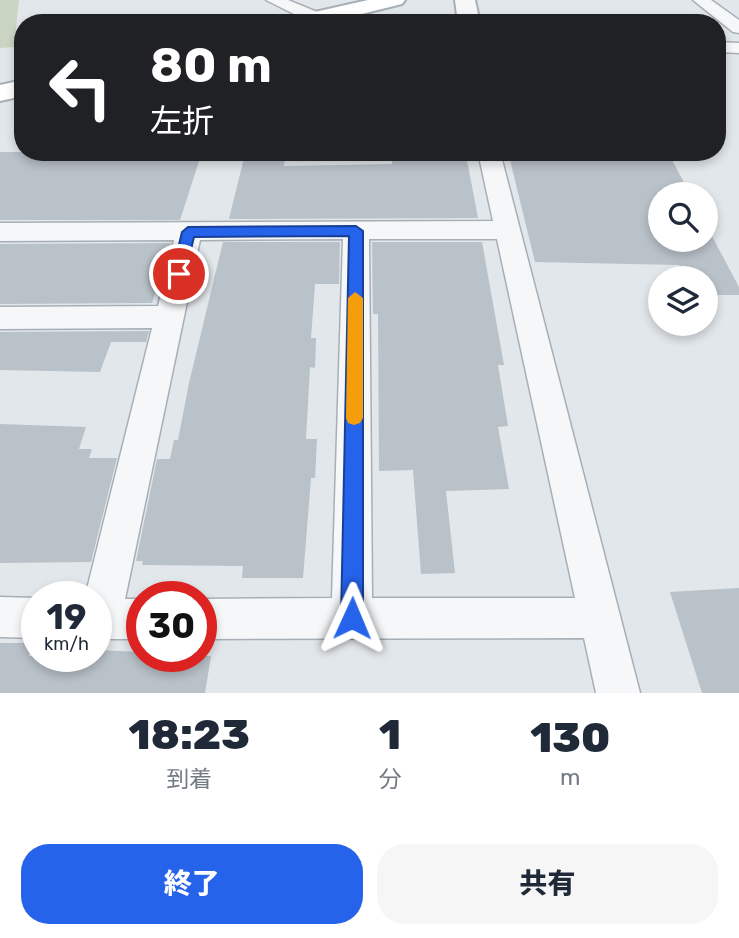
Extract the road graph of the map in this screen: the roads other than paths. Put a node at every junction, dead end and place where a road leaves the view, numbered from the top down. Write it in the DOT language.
graph roads {
  1 [pos="274,0"];
  2 [pos="395,0"];
  3 [pos="701,0"];
  4 [pos="296,14"];
  5 [pos="333,14"];
  6 [pos="720,14"];
  7 [pos="491,161"];
  8 [pos="507,230"];
  9 [pos="356,231"];
  10 [pos="0,232"];
  11 [pos="188,232"];
  12 [pos="169,317"];
  13 [pos="0,318"];
  14 [pos="107,581"];
  15 [pos="0,617"];
  16 [pos="21,618"];
  17 [pos="352,618"];
  18 [pos="600,618"];
  19 [pos="217,619"];
  20 [pos="618,693"];
  1 -- 4 [label="street"];
  2 -- 5 [label="main road"];
  3 -- 6 [label="street"];
  7 -- 8 [label="street"];
  8 -- 9 [label="street"];
  8 -- 18 [label="street"];
  9 -- 11 [label="street"];
  9 -- 17 [label="street"];
  10 -- 11 [label="street"];
  11 -- 12 [label="street"];
  12 -- 13 [label="street"];
  12 -- 14 [label="street"];
  15 -- 16 [label="street"];
  17 -- 18 [label="street"];
  17 -- 19 [label="street"];
  18 -- 20 [label="street"];
}
